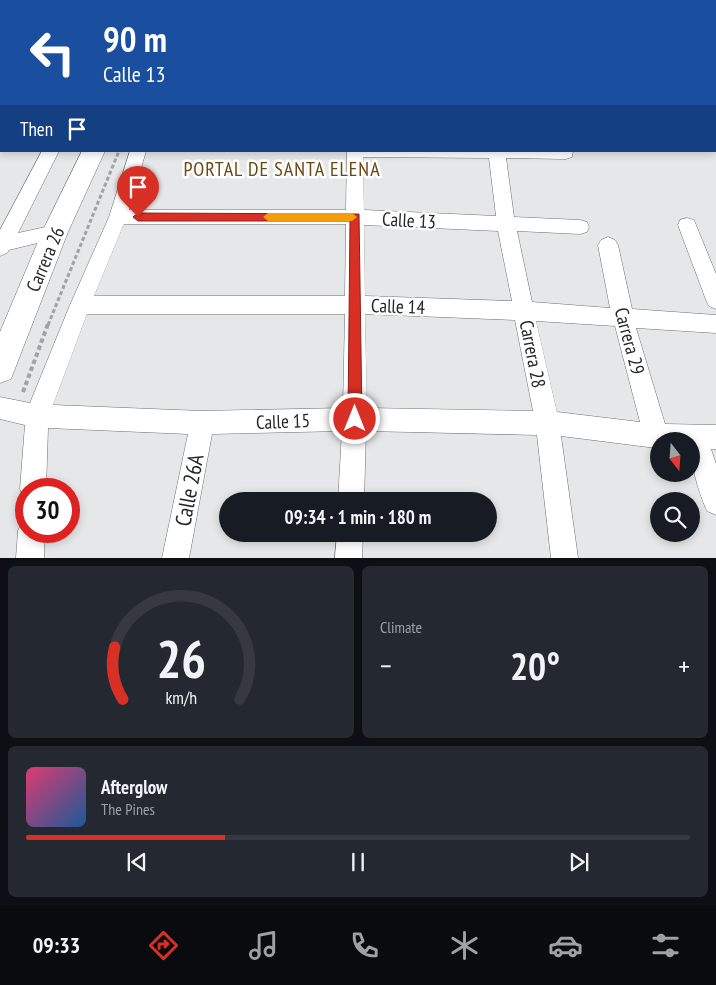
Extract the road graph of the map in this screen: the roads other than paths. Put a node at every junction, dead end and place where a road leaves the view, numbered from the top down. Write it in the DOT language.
graph roads {
  1 [pos="50,152"];
  2 [pos="94,152"];
  3 [pos="138,152"];
  4 [pos="355,152"];
  5 [pos="497,152"];
  6 [pos="566,153"];
  7 [pos="118,216"];
  8 [pos="355,217"];
  9 [pos="506,224"];
  10 [pos="687,224"];
  11 [pos="580,227"];
  12 [pos="55,232"];
  13 [pos="1,245"];
  14 [pos="608,245"];
  15 [pos="716,300"];
  16 [pos="80,304"];
  17 [pos="355,305"];
  18 [pos="524,311"];
  19 [pos="623,318"];
  20 [pos="716,324"];
  21 [pos="1,363"];
  22 [pos="18,412"];
  23 [pos="355,419"];
  24 [pos="202,423"];
  25 [pos="547,423"];
  26 [pos="655,432"];
  27 [pos="650,435"];
  28 [pos="706,437"];
  29 [pos="31,478"];
  30 [pos="351,492"];
  31 [pos="716,502"];
  32 [pos="31,543"];
  33 [pos="30,558"];
  34 [pos="175,558"];
  35 [pos="565,558"];
  1 -- 13 [label="street"];
  2 -- 12 [label="main road, Carrera 26"];
  3 -- 7 [label="street"];
  4 -- 8 [label="street"];
  5 -- 6 [label="street"];
  5 -- 9 [label="street, Carrera 28"];
  7 -- 8 [label="street, Calle 13"];
  7 -- 16 [label="street"];
  8 -- 9 [label="street, Calle 13"];
  8 -- 17 [label="street"];
  9 -- 11 [label="street, Calle 13"];
  9 -- 18 [label="street, Carrera 28"];
  10 -- 15 [label="street"];
  12 -- 13 [label="street"];
  12 -- 21 [label="main road, Carrera 26"];
  14 -- 19 [label="street, Carrera 29"];
  16 -- 17 [label="street, Calle 14"];
  16 -- 22 [label="street"];
  17 -- 18 [label="street, Calle 14"];
  17 -- 23 [label="street"];
  18 -- 19 [label="street, Calle 14"];
  18 -- 25 [label="street, Carrera 28"];
  19 -- 20 [label="street, Calle 14"];
  19 -- 26 [label="street, Carrera 29"];
  22 -- 24 [label="street, Calle 15"];
  22 -- 29 [label="street"];
  23 -- 24 [label="street, Calle 15"];
  23 -- 25 [label="street, Calle 15"];
  23 -- 30 [label="street"];
  24 -- 34 [label="street, Calle 26A"];
  25 -- 27 [label="street, Calle 15"];
  25 -- 35 [label="street, Carrera 28"];
  28 -- 31 [label="street"];
  32 -- 33 [label="street"];
}
